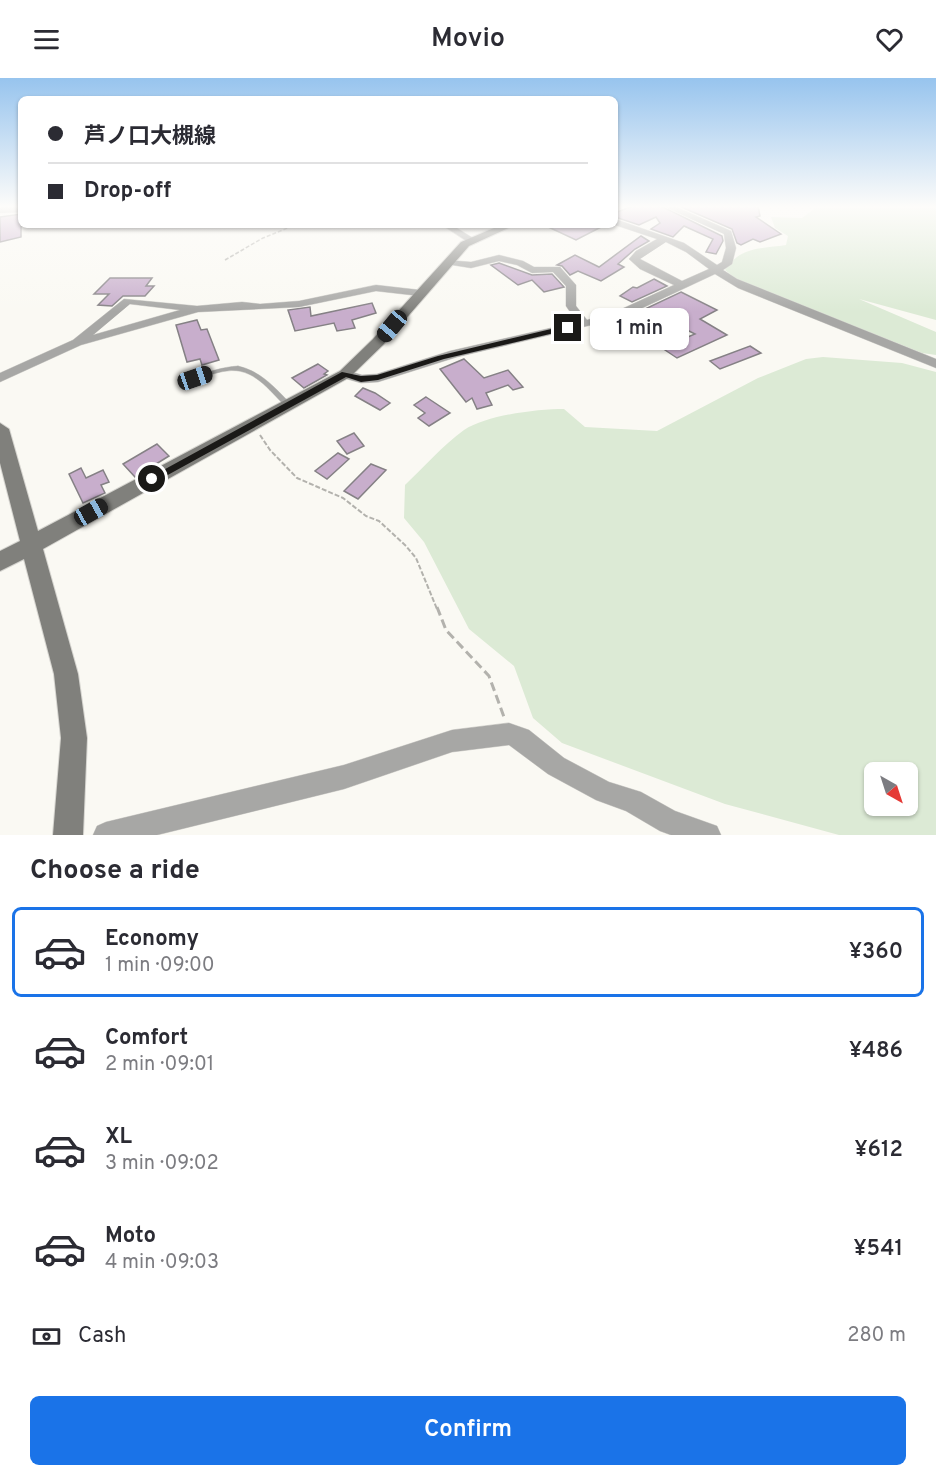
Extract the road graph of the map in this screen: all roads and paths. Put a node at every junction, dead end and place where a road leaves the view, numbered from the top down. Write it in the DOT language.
graph roads {
  1 [pos="257,241"];
  2 [pos="470,241"];
  3 [pos="660,241"];
  4 [pos="669,241"];
  5 [pos="730,241"];
  6 [pos="225,260"];
  7 [pos="449,262"];
  8 [pos="717,270"];
  9 [pos="680,284"];
  10 [pos="420,292"];
  11 [pos="197,309"];
  12 [pos="585,324"];
  13 [pos="78,343"];
  14 [pos="936,364"];
  15 [pos="345,374"];
  16 [pos="0,378"];
  17 [pos="195,378"];
  18 [pos="288,405"];
  19 [pos="253,423"];
  20 [pos="0,429"];
  21 [pos="30,545"];
  22 [pos="0,562"];
  23 [pos="509,734"];
  24 [pos="68,835"];
  25 [pos="106,835"];
  26 [pos="708,835"];
  1 -- 6 [label="path"];
  2 -- 7 [label="main road"];
  3 -- 9 [label="street"];
  4 -- 8 [label="street"];
  5 -- 8 [label="street"];
  7 -- 10 [label="main road"];
  7 -- 12 [label="street"];
  8 -- 9 [label="street"];
  8 -- 14 [label="street"];
  9 -- 12 [label="street"];
  10 -- 11 [label="street"];
  10 -- 15 [label="main road"];
  11 -- 13 [label="street"];
  11 -- 13 [label="street"];
  12 -- 15 [label="street"];
  13 -- 16 [label="street"];
  15 -- 18 [label="main road"];
  17 -- 18 [label="lane"];
  18 -- 19 [label="main road"];
  19 -- 21 [label="main road"];
  19 -- 23 [label="path"];
  20 -- 21 [label="main road"];
  21 -- 22 [label="main road"];
  21 -- 24 [label="main road"];
  23 -- 25 [label="street"];
  23 -- 26 [label="street"];
}
